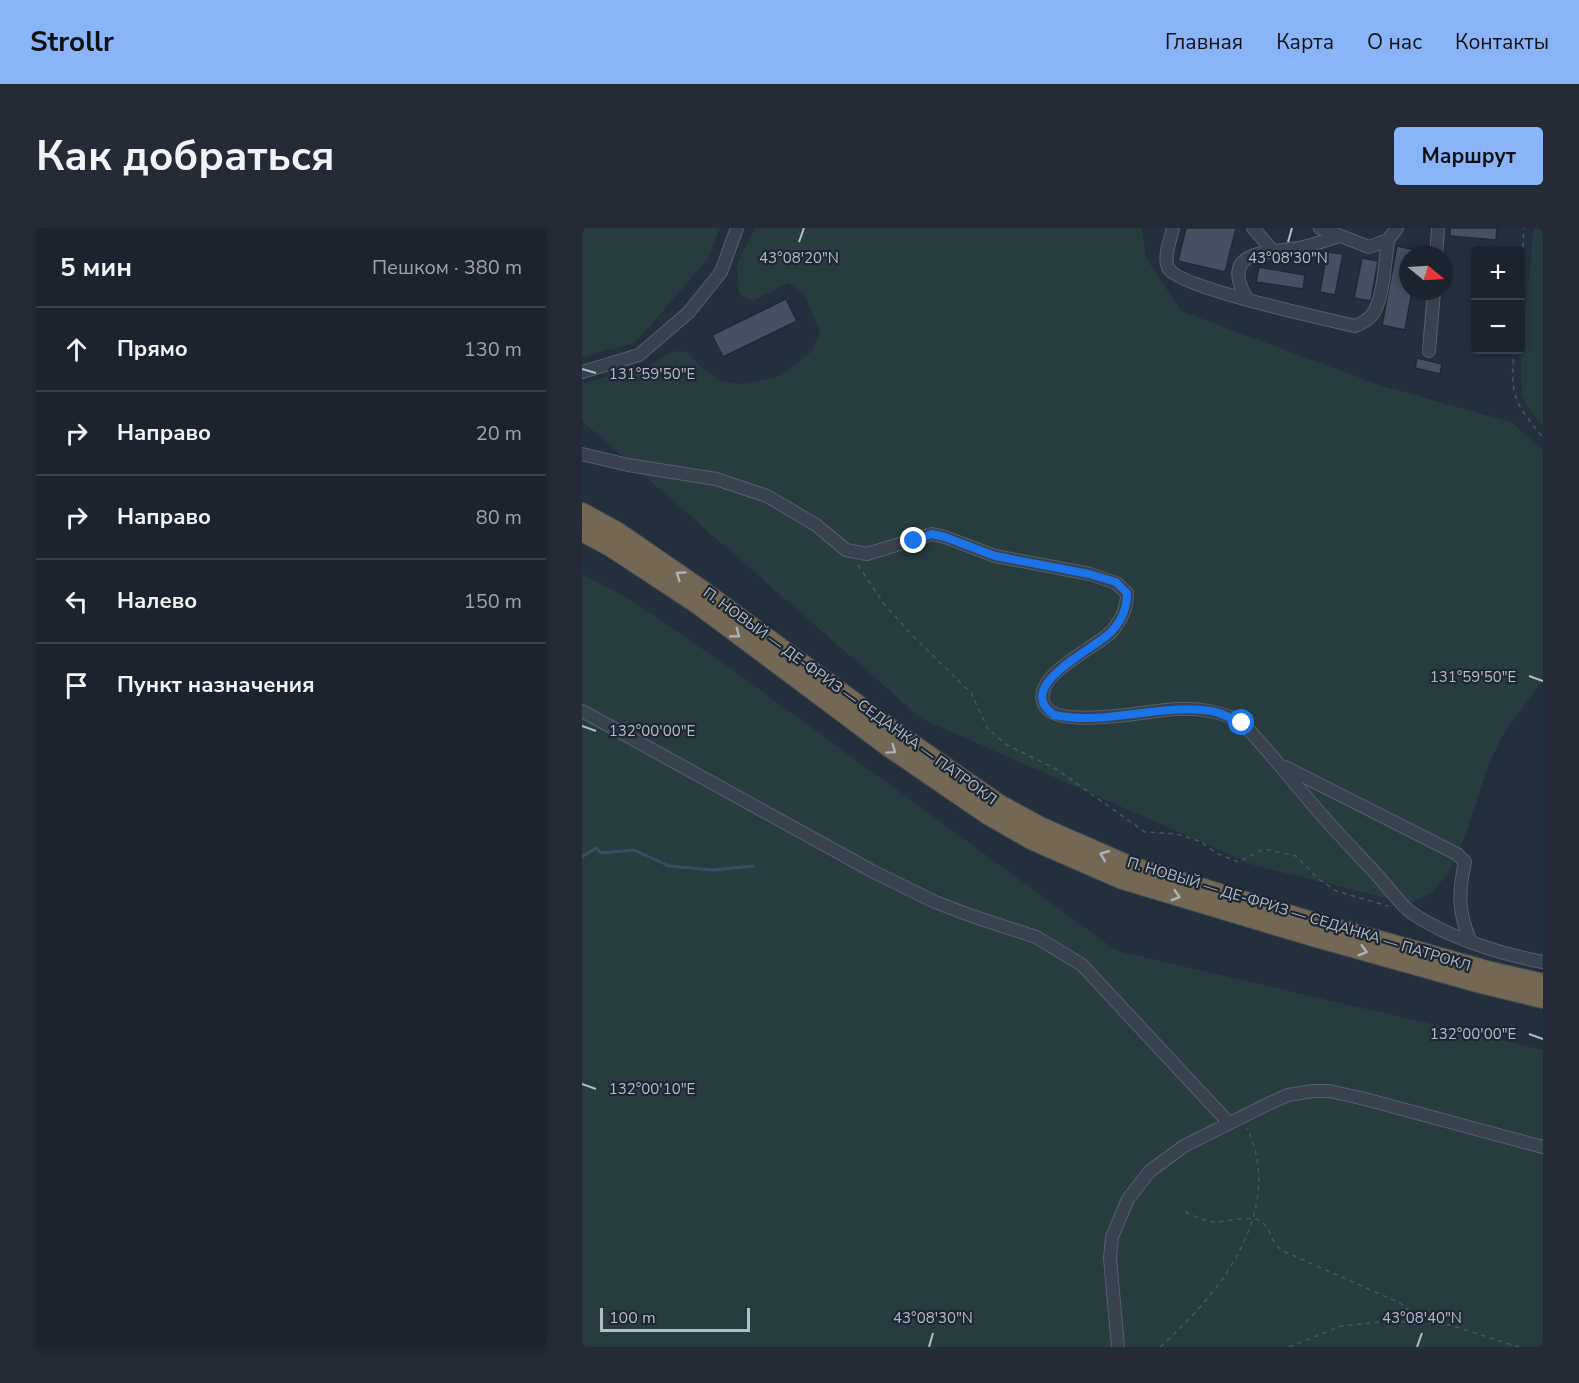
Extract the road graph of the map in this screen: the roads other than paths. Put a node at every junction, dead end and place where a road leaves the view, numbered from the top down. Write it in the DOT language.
graph roads {
  1 [pos="737,228"];
  2 [pos="1173,228"];
  3 [pos="1253,228"];
  4 [pos="1320,228"];
  5 [pos="1397,228"];
  6 [pos="1438,228"];
  7 [pos="1340,236"];
  8 [pos="1388,240"];
  9 [pos="1437,246"];
  10 [pos="1273,250"];
  11 [pos="1247,298"];
  12 [pos="1433,300"];
  13 [pos="1429,351"];
  14 [pos="582,372"];
  15 [pos="582,453"];
  16 [pos="582,512"];
  17 [pos="582,532"];
  18 [pos="582,711"];
  19 [pos="1279,763"];
  20 [pos="1471,942"];
  21 [pos="1543,962"];
  22 [pos="1543,984"];
  23 [pos="1543,999"];
  24 [pos="1229,1123"];
  25 [pos="1543,1147"];
  26 [pos="1118,1347"];
  1 -- 14 [label="street"];
  2 -- 11 [label="street"];
  3 -- 10 [label="street"];
  4 -- 7 [label="street"];
  5 -- 8 [label="street"];
  6 -- 9 [label="street"];
  7 -- 8 [label="street"];
  7 -- 10 [label="street"];
  8 -- 11 [label="street"];
  10 -- 11 [label="street"];
  12 -- 13 [label="street"];
  15 -- 19 [label="street"];
  22 -- 16 [label="highway, П. НОВЫЙ — ДЕ-ФРИЗ — СЕДАНКА — ПАТРОКЛ, one-way"];
  17 -- 23 [label="highway, П. НОВЫЙ — ДЕ-ФРИЗ — СЕДАНКА — ПАТРОКЛ, one-way"];
  18 -- 24 [label="street"];
  19 -- 20 [label="street"];
  19 -- 20 [label="street"];
  20 -- 21 [label="street"];
  24 -- 25 [label="street"];
  24 -- 26 [label="street"];
}
